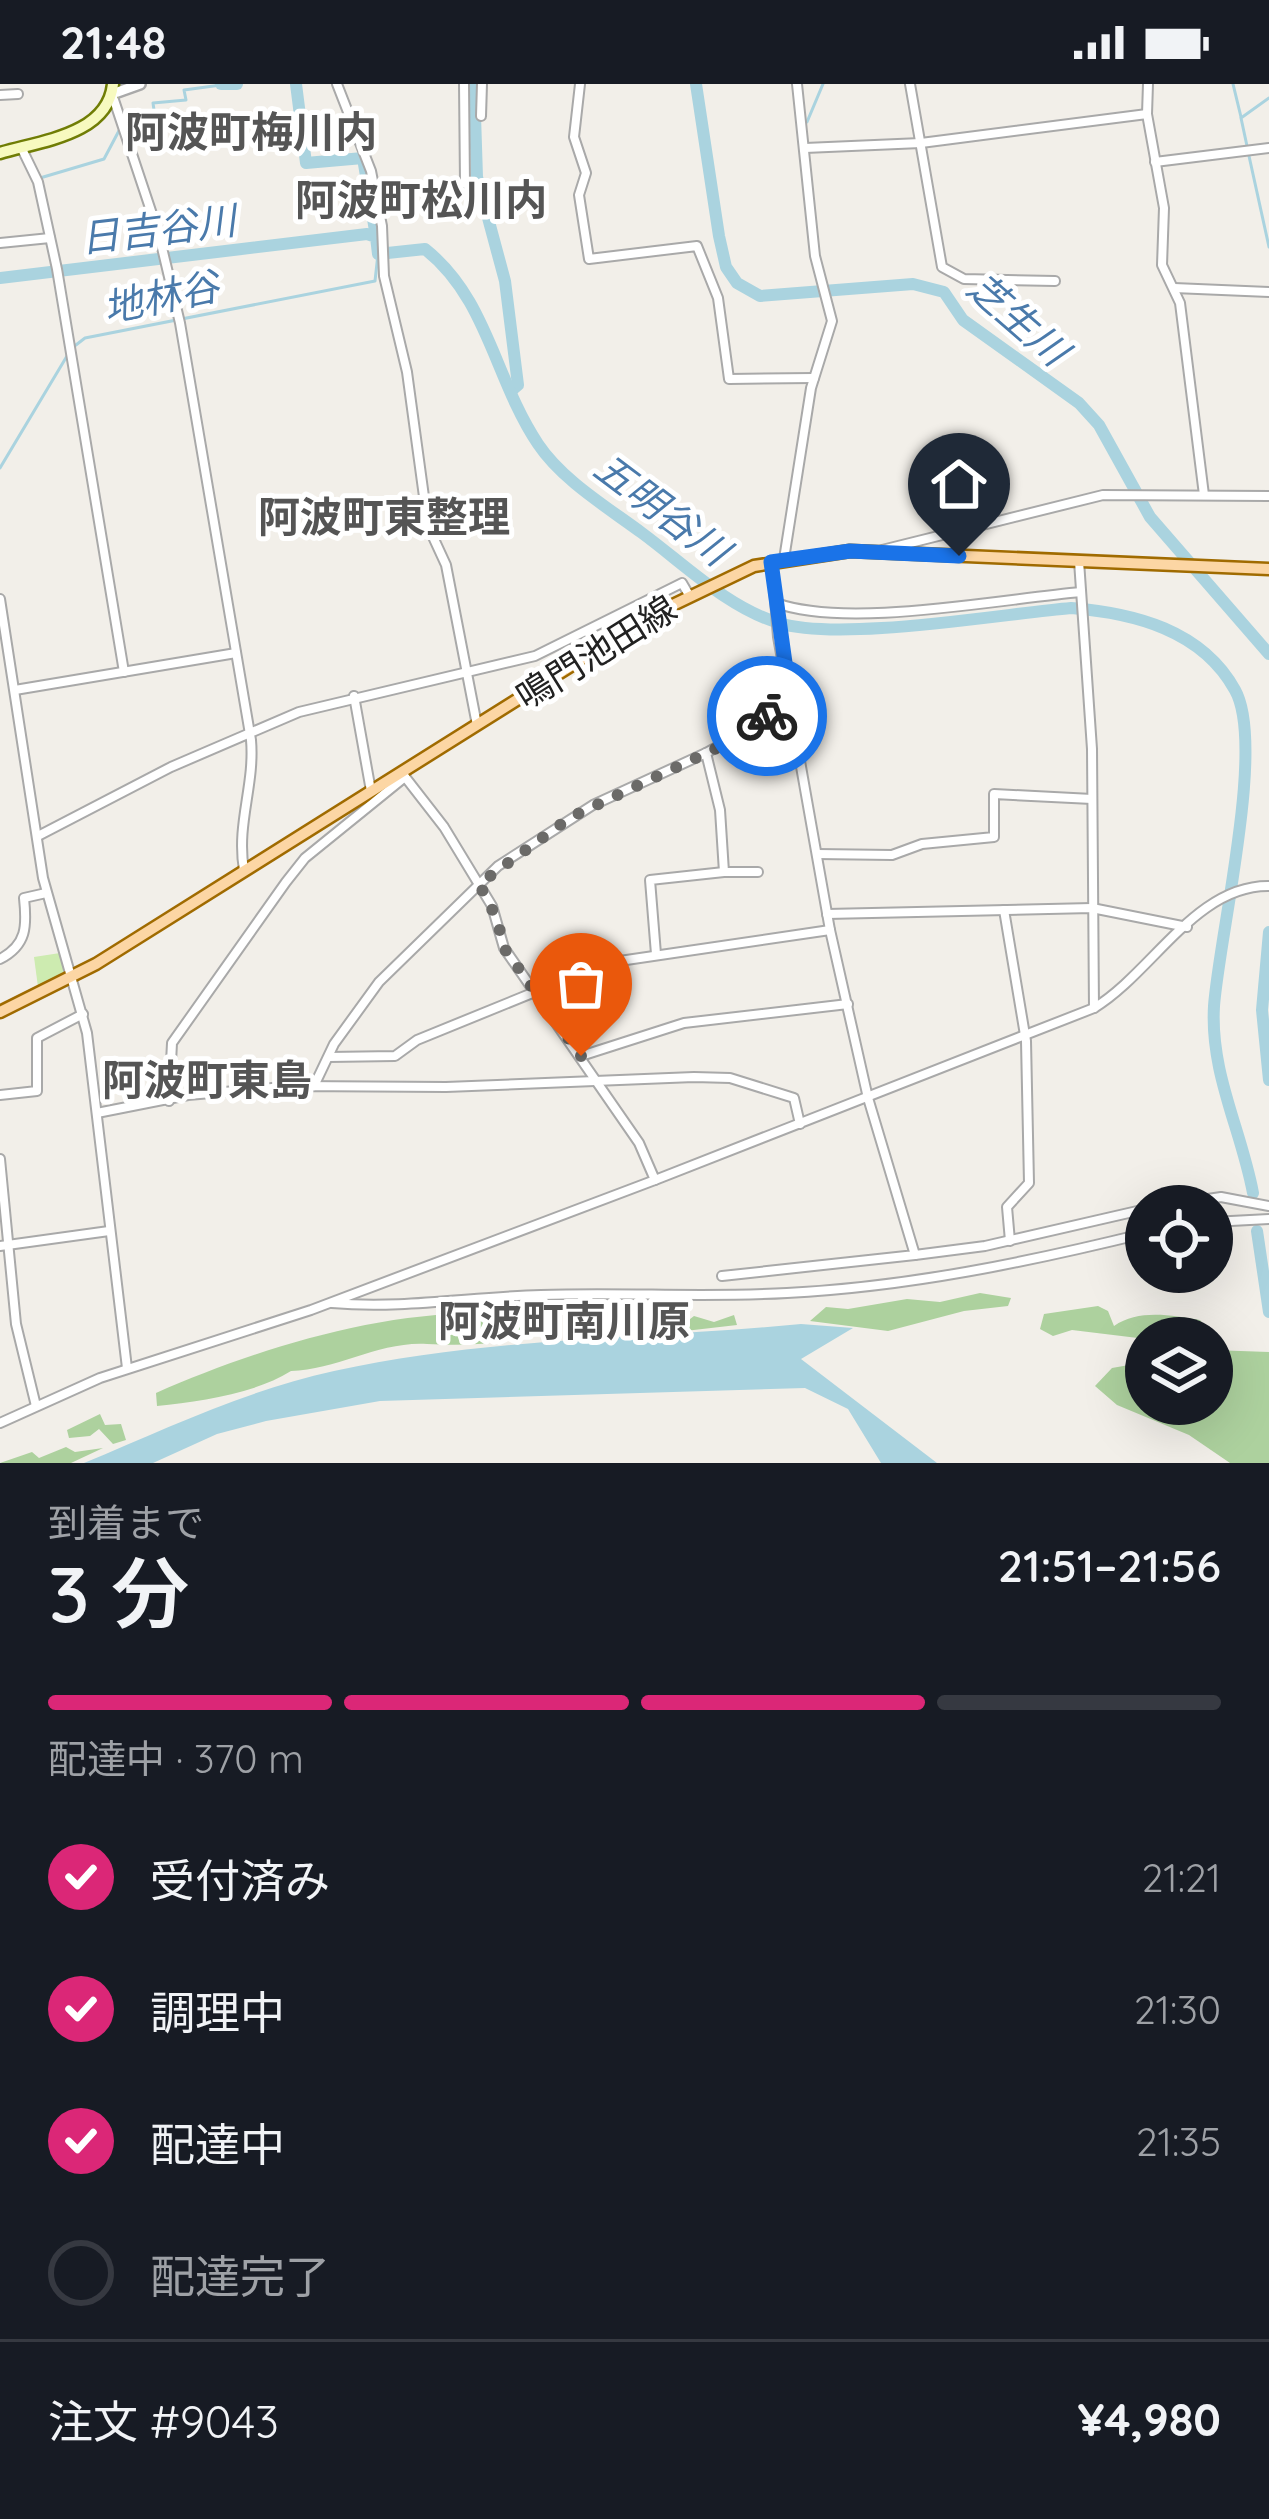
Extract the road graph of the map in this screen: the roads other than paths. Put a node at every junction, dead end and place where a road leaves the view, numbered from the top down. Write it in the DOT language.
graph roads {
  1 [pos="140,84"];
  2 [pos="337,84"];
  3 [pos="464,84"];
  4 [pos="482,84"];
  5 [pos="580,84"];
  6 [pos="797,84"];
  7 [pos="910,84"];
  8 [pos="1148,84"];
  9 [pos="113,89"];
  10 [pos="18,94"];
  11 [pos="0,95"];
  12 [pos="1147,114"];
  13 [pos="481,116"];
  14 [pos="921,142"];
  15 [pos="21,147"];
  16 [pos="805,148"];
  17 [pos="1269,148"];
  18 [pos="0,153"];
  19 [pos="1155,162"];
  20 [pos="376,195"];
  21 [pos="50,238"];
  22 [pos="0,243"];
  23 [pos="1055,281"];
  24 [pos="1174,288"];
  25 [pos="1269,292"];
  26 [pos="814,378"];
  27 [pos="1204,495"];
  28 [pos="1269,496"];
  29 [pos="878,552"];
  30 [pos="778,560"];
  31 [pos="1079,561"];
  32 [pos="1269,569"];
  33 [pos="693,593"];
  34 [pos="1081,593"];
  35 [pos="0,599"];
  36 [pos="776,605"];
  37 [pos="236,653"];
  38 [pos="124,671"];
  39 [pos="465,672"];
  40 [pos="15,690"];
  41 [pos="354,696"];
  42 [pos="791,706"];
  43 [pos="477,725"];
  44 [pos="250,733"];
  45 [pos="706,753"];
  46 [pos="403,775"];
  47 [pos="371,791"];
  48 [pos="1093,799"];
  49 [pos="38,836"];
  50 [pos="817,854"];
  51 [pos="244,872"];
  52 [pos="724,872"];
  53 [pos="758,872"];
  54 [pos="479,884"];
  55 [pos="1266,886"];
  56 [pos="46,893"];
  57 [pos="1092,908"];
  58 [pos="1004,910"];
  59 [pos="827,914"];
  60 [pos="1187,927"];
  61 [pos="830,930"];
  62 [pos="656,954"];
  63 [pos="0,959"];
  64 [pos="72,976"];
  65 [pos="536,992"];
  66 [pos="848,1004"];
  67 [pos="1094,1008"];
  68 [pos="0,1012"];
  69 [pos="83,1014"];
  70 [pos="1025,1036"];
  71 [pos="581,1056"];
  72 [pos="329,1057"];
  73 [pos="596,1082"];
  74 [pos="314,1086"];
  75 [pos="0,1095"];
  76 [pos="868,1098"];
  77 [pos="169,1101"];
  78 [pos="97,1113"];
  79 [pos="800,1124"];
  80 [pos="0,1159"];
  81 [pos="655,1180"];
  82 [pos="1233,1199"];
  83 [pos="1269,1206"];
  84 [pos="1125,1215"];
  85 [pos="1269,1219"];
  86 [pos="1233,1221"];
  87 [pos="109,1231"];
  88 [pos="1125,1237"];
  89 [pos="1010,1241"];
  90 [pos="12,1245"];
  91 [pos="0,1246"];
  92 [pos="915,1256"];
  93 [pos="722,1276"];
  94 [pos="332,1303"];
  95 [pos="127,1368"];
  96 [pos="36,1407"];
  97 [pos="0,1423"];
  1 -- 9 [label="street"];
  2 -- 20 [label="street"];
  3 -- 20 [label="street"];
  4 -- 13 [label="street"];
  5 -- 26 [label="street"];
  6 -- 16 [label="street"];
  7 -- 14 [label="street"];
  8 -- 12 [label="street"];
  9 -- 15 [label="main road"];
  9 -- 37 [label="street"];
  10 -- 11 [label="street"];
  12 -- 14 [label="street"];
  12 -- 19 [label="street"];
  14 -- 16 [label="street"];
  14 -- 23 [label="street"];
  15 -- 18 [label="main road"];
  15 -- 21 [label="street"];
  16 -- 26 [label="street"];
  17 -- 19 [label="street"];
  19 -- 24 [label="street"];
  20 -- 39 [label="street"];
  21 -- 22 [label="street"];
  21 -- 38 [label="street"];
  24 -- 25 [label="street"];
  24 -- 27 [label="street"];
  26 -- 30 [label="street"];
  27 -- 28 [label="street"];
  27 -- 29 [label="street"];
  29 -- 30 [label="main road, 鳴門池田線"];
  29 -- 31 [label="main road, 鳴門池田線"];
  30 -- 33 [label="main road, 鳴門池田線"];
  30 -- 36 [label="street"];
  31 -- 32 [label="main road, 鳴門池田線"];
  31 -- 34 [label="street"];
  33 -- 39 [label="street"];
  33 -- 43 [label="main road, 鳴門池田線"];
  34 -- 36 [label="street"];
  34 -- 48 [label="street"];
  35 -- 40 [label="street"];
  36 -- 42 [label="street"];
  37 -- 38 [label="street"];
  37 -- 44 [label="street"];
  38 -- 40 [label="street"];
  39 -- 41 [label="street"];
  39 -- 43 [label="street"];
  40 -- 49 [label="street"];
  41 -- 44 [label="street"];
  41 -- 47 [label="street"];
  42 -- 45 [label="street"];
  42 -- 50 [label="street"];
  43 -- 46 [label="main road, 鳴門池田線"];
  44 -- 49 [label="street"];
  44 -- 51 [label="street"];
  45 -- 52 [label="street"];
  45 -- 54 [label="street"];
  46 -- 47 [label="main road, 鳴門池田線"];
  46 -- 54 [label="street"];
  46 -- 77 [label="street"];
  47 -- 51 [label="main road, 鳴門池田線"];
  48 -- 50 [label="street"];
  48 -- 57 [label="street"];
  49 -- 56 [label="street"];
  50 -- 59 [label="street"];
  51 -- 64 [label="main road, 鳴門池田線"];
  52 -- 53 [label="street"];
  52 -- 62 [label="street"];
  54 -- 65 [label="street"];
  54 -- 72 [label="street"];
  55 -- 60 [label="street"];
  56 -- 63 [label="street"];
  56 -- 64 [label="street"];
  57 -- 58 [label="street"];
  57 -- 60 [label="street"];
  57 -- 67 [label="street"];
  58 -- 59 [label="street"];
  58 -- 70 [label="street"];
  59 -- 61 [label="street"];
  60 -- 67 [label="street"];
  61 -- 62 [label="street"];
  61 -- 66 [label="street"];
  62 -- 65 [label="street"];
  64 -- 68 [label="main road, 鳴門池田線"];
  64 -- 69 [label="street"];
  65 -- 71 [label="street"];
  65 -- 72 [label="street"];
  66 -- 71 [label="street"];
  66 -- 76 [label="street"];
  67 -- 70 [label="street"];
  69 -- 75 [label="street"];
  69 -- 78 [label="street"];
  70 -- 76 [label="street"];
  70 -- 89 [label="street"];
  71 -- 73 [label="street"];
  72 -- 74 [label="street"];
  73 -- 74 [label="street"];
  73 -- 79 [label="street"];
  73 -- 81 [label="street"];
  74 -- 77 [label="street"];
  76 -- 79 [label="street"];
  76 -- 92 [label="street"];
  77 -- 78 [label="street"];
  78 -- 87 [label="street"];
  79 -- 81 [label="street"];
  80 -- 90 [label="street"];
  81 -- 94 [label="street"];
  82 -- 83 [label="street"];
  84 -- 89 [label="street"];
  85 -- 86 [label="street"];
  87 -- 90 [label="street"];
  87 -- 95 [label="street"];
  88 -- 94 [label="street"];
  89 -- 92 [label="street"];
  90 -- 91 [label="street"];
  90 -- 96 [label="street"];
  92 -- 93 [label="street"];
  94 -- 95 [label="street"];
  95 -- 96 [label="street"];
  96 -- 97 [label="street"];
}
